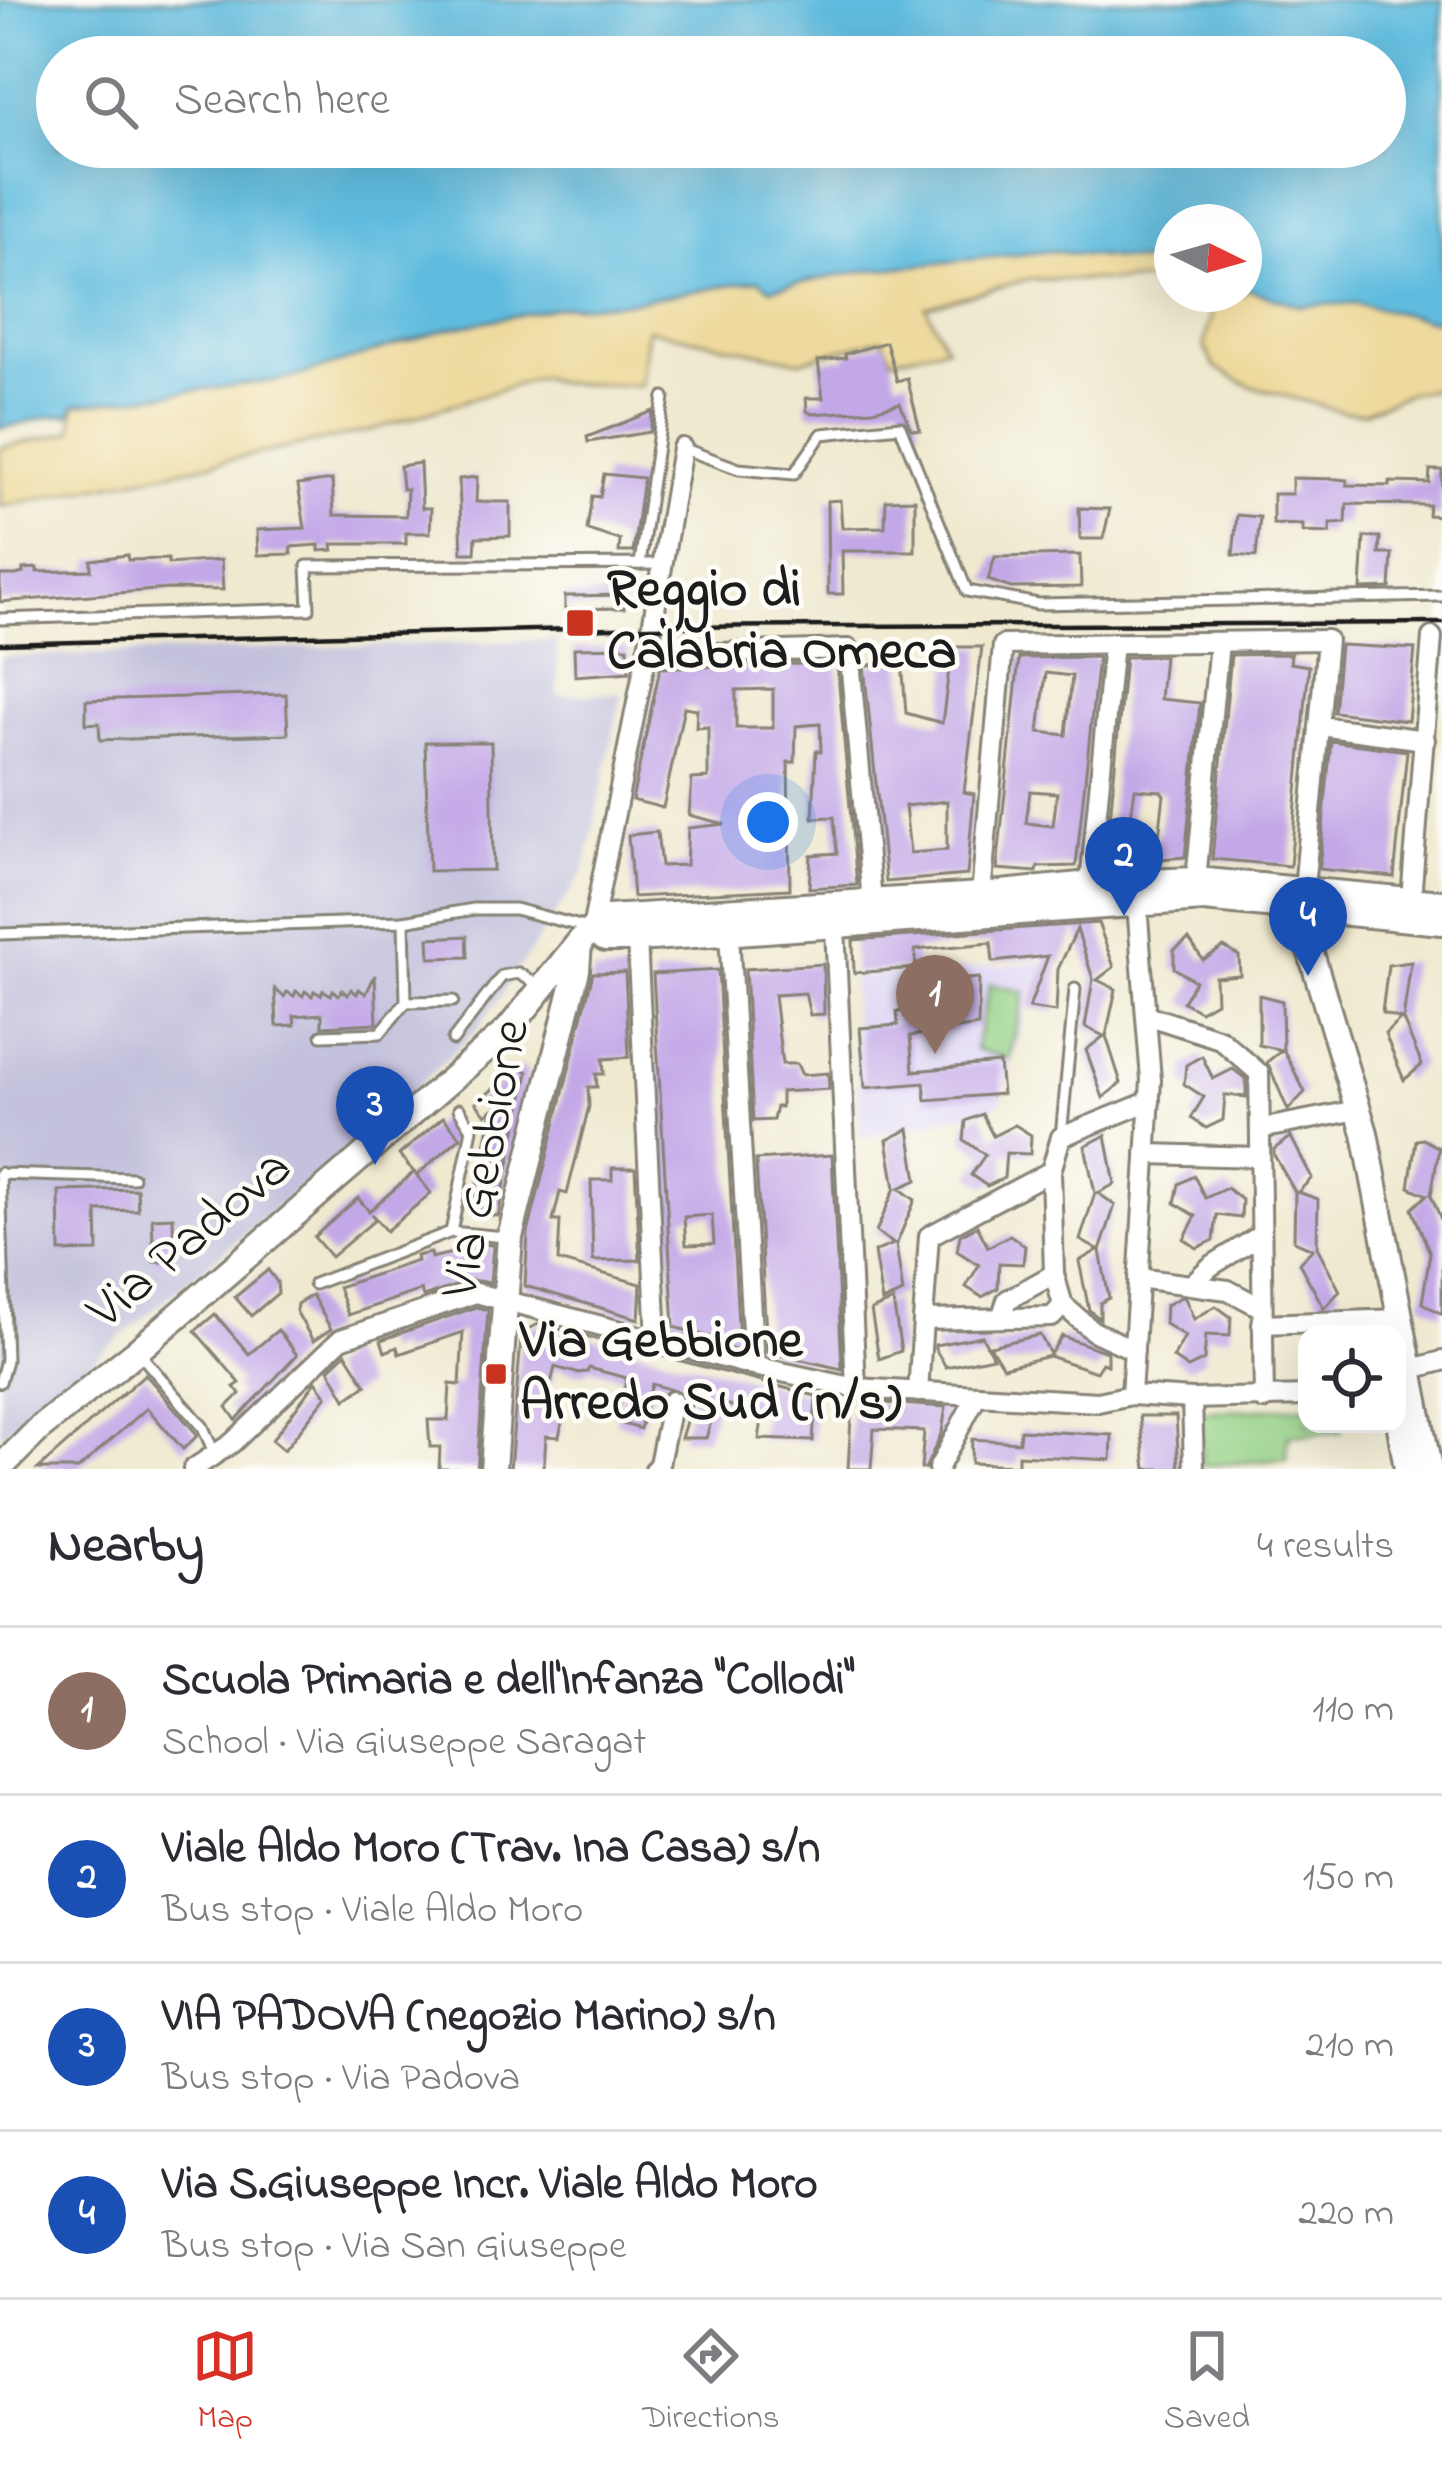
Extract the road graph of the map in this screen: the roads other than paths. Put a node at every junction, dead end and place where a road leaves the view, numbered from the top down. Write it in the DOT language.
graph roads {
  1 [pos="664,397"];
  2 [pos="682,448"];
  3 [pos="640,564"];
  4 [pos="662,564"];
  5 [pos="1442,596"];
  6 [pos="0,619"];
  7 [pos="1432,638"];
  8 [pos="1219,643"];
  9 [pos="1113,644"];
  10 [pos="646,655"];
  11 [pos="1320,726"];
  12 [pos="1426,740"];
  13 [pos="1196,880"];
  14 [pos="1090,884"];
  15 [pos="981,895"];
  16 [pos="1303,899"];
  17 [pos="1411,899"];
  18 [pos="872,902"];
  19 [pos="1442,903"];
  20 [pos="1137,905"];
  21 [pos="404,921"];
  22 [pos="1442,922"];
  23 [pos="835,927"];
  24 [pos="729,933"];
  25 [pos="0,934"];
  26 [pos="586,935"];
  27 [pos="637,939"];
  28 [pos="543,988"];
  29 [pos="1075,989"];
  30 [pos="453,1001"];
  31 [pos="406,1002"];
  32 [pos="1146,1016"];
  33 [pos="322,1035"];
  34 [pos="453,1040"];
  35 [pos="1150,1101"];
  36 [pos="459,1109"];
  37 [pos="1358,1110"];
  38 [pos="1260,1129"];
  39 [pos="1061,1137"];
  40 [pos="1146,1154"];
  41 [pos="1260,1157"];
  42 [pos="1052,1171"];
  43 [pos="0,1173"];
  44 [pos="133,1178"];
  45 [pos="451,1232"];
  46 [pos="1261,1235"];
  47 [pos="510,1237"];
  48 [pos="1054,1274"];
  49 [pos="1138,1277"];
  50 [pos="314,1284"];
  51 [pos="1191,1285"];
  52 [pos="505,1299"];
  53 [pos="1064,1305"];
  54 [pos="1262,1316"];
  55 [pos="1000,1318"];
  56 [pos="923,1319"];
  57 [pos="1400,1319"];
  58 [pos="1400,1325"];
  59 [pos="657,1339"];
  60 [pos="1134,1350"];
  61 [pos="137,1352"];
  62 [pos="1442,1361"];
  63 [pos="754,1366"];
  64 [pos="1406,1373"];
  65 [pos="0,1382"];
  66 [pos="1406,1385"];
  67 [pos="856,1388"];
  68 [pos="918,1392"];
  69 [pos="976,1395"];
  70 [pos="1131,1395"];
  71 [pos="1298,1397"];
  72 [pos="1192,1400"];
  73 [pos="1264,1400"];
  74 [pos="671,1401"];
  75 [pos="1401,1433"];
  76 [pos="215,1455"];
  77 [pos="0,1468"];
  78 [pos="193,1469"];
  79 [pos="493,1469"];
  80 [pos="655,1469"];
  81 [pos="938,1469"];
  82 [pos="1194,1469"];
  83 [pos="1408,1469"];
  84 [pos="1429,1469"];
  1 -- 3 [label="lane"];
  2 -- 4 [label="street, Via Gebbione"];
  2 -- 5 [label="lane"];
  3 -- 4 [label="lane"];
  3 -- 6 [label="lane"];
  4 -- 10 [label="street, Via Gebbione"];
  7 -- 12 [label="street"];
  8 -- 9 [label="street"];
  8 -- 11 [label="street"];
  8 -- 13 [label="street"];
  9 -- 14 [label="street"];
  9 -- 15 [label="street"];
  10 -- 18 [label="street"];
  10 -- 26 [label="street, Via Gebbione"];
  11 -- 12 [label="street"];
  11 -- 16 [label="street"];
  12 -- 17 [label="street"];
  13 -- 14 [label="street"];
  13 -- 16 [label="street"];
  14 -- 15 [label="street"];
  15 -- 18 [label="street"];
  16 -- 17 [label="street"];
  16 -- 20 [label="street"];
  16 -- 22 [label="street"];
  16 -- 37 [label="street"];
  17 -- 19 [label="street"];
  18 -- 26 [label="street"];
  20 -- 23 [label="street"];
  20 -- 32 [label="street"];
  21 -- 25 [label="lane"];
  21 -- 26 [label="lane"];
  21 -- 31 [label="lane"];
  23 -- 24 [label="street"];
  23 -- 67 [label="street"];
  24 -- 27 [label="street"];
  24 -- 63 [label="street"];
  26 -- 27 [label="street"];
  26 -- 28 [label="street, Via Padova"];
  26 -- 47 [label="street, Via Gebbione"];
  27 -- 59 [label="street"];
  28 -- 34 [label="lane"];
  28 -- 61 [label="street, Via Padova"];
  29 -- 39 [label="lane"];
  30 -- 31 [label="lane"];
  31 -- 33 [label="lane"];
  32 -- 35 [label="street"];
  32 -- 38 [label="street"];
  35 -- 39 [label="street"];
  35 -- 40 [label="street"];
  36 -- 45 [label="lane"];
  37 -- 38 [label="street"];
  37 -- 57 [label="street"];
  38 -- 41 [label="street"];
  39 -- 42 [label="street"];
  40 -- 41 [label="street"];
  40 -- 49 [label="street"];
  41 -- 46 [label="street"];
  42 -- 48 [label="street"];
  42 -- 56 [label="street"];
  43 -- 44 [label="lane"];
  43 -- 65 [label="lane"];
  45 -- 47 [label="lane"];
  45 -- 50 [label="lane"];
  46 -- 51 [label="street"];
  46 -- 54 [label="street"];
  47 -- 52 [label="street, Via Gebbione"];
  48 -- 53 [label="street"];
  48 -- 55 [label="street"];
  49 -- 51 [label="street"];
  49 -- 60 [label="street"];
  51 -- 54 [label="street"];
  52 -- 59 [label="street"];
  52 -- 76 [label="street"];
  52 -- 79 [label="street, Via Gebbione"];
  53 -- 55 [label="street"];
  53 -- 60 [label="street"];
  54 -- 57 [label="street"];
  54 -- 73 [label="street"];
  55 -- 56 [label="street"];
  56 -- 68 [label="street"];
  57 -- 58 [label="street"];
  59 -- 63 [label="street"];
  60 -- 70 [label="street"];
  61 -- 76 [label="lane"];
  61 -- 77 [label="street, Via Padova"];
  62 -- 64 [label="street"];
  63 -- 67 [label="street"];
  66 -- 84 [label="street"];
  67 -- 68 [label="street"];
  68 -- 69 [label="street"];
  69 -- 70 [label="street"];
  69 -- 81 [label="street"];
  70 -- 72 [label="street"];
  71 -- 73 [label="street"];
  72 -- 73 [label="street"];
  72 -- 82 [label="street"];
  74 -- 80 [label="street"];
  75 -- 83 [label="street"];
  76 -- 78 [label="street"];
}
